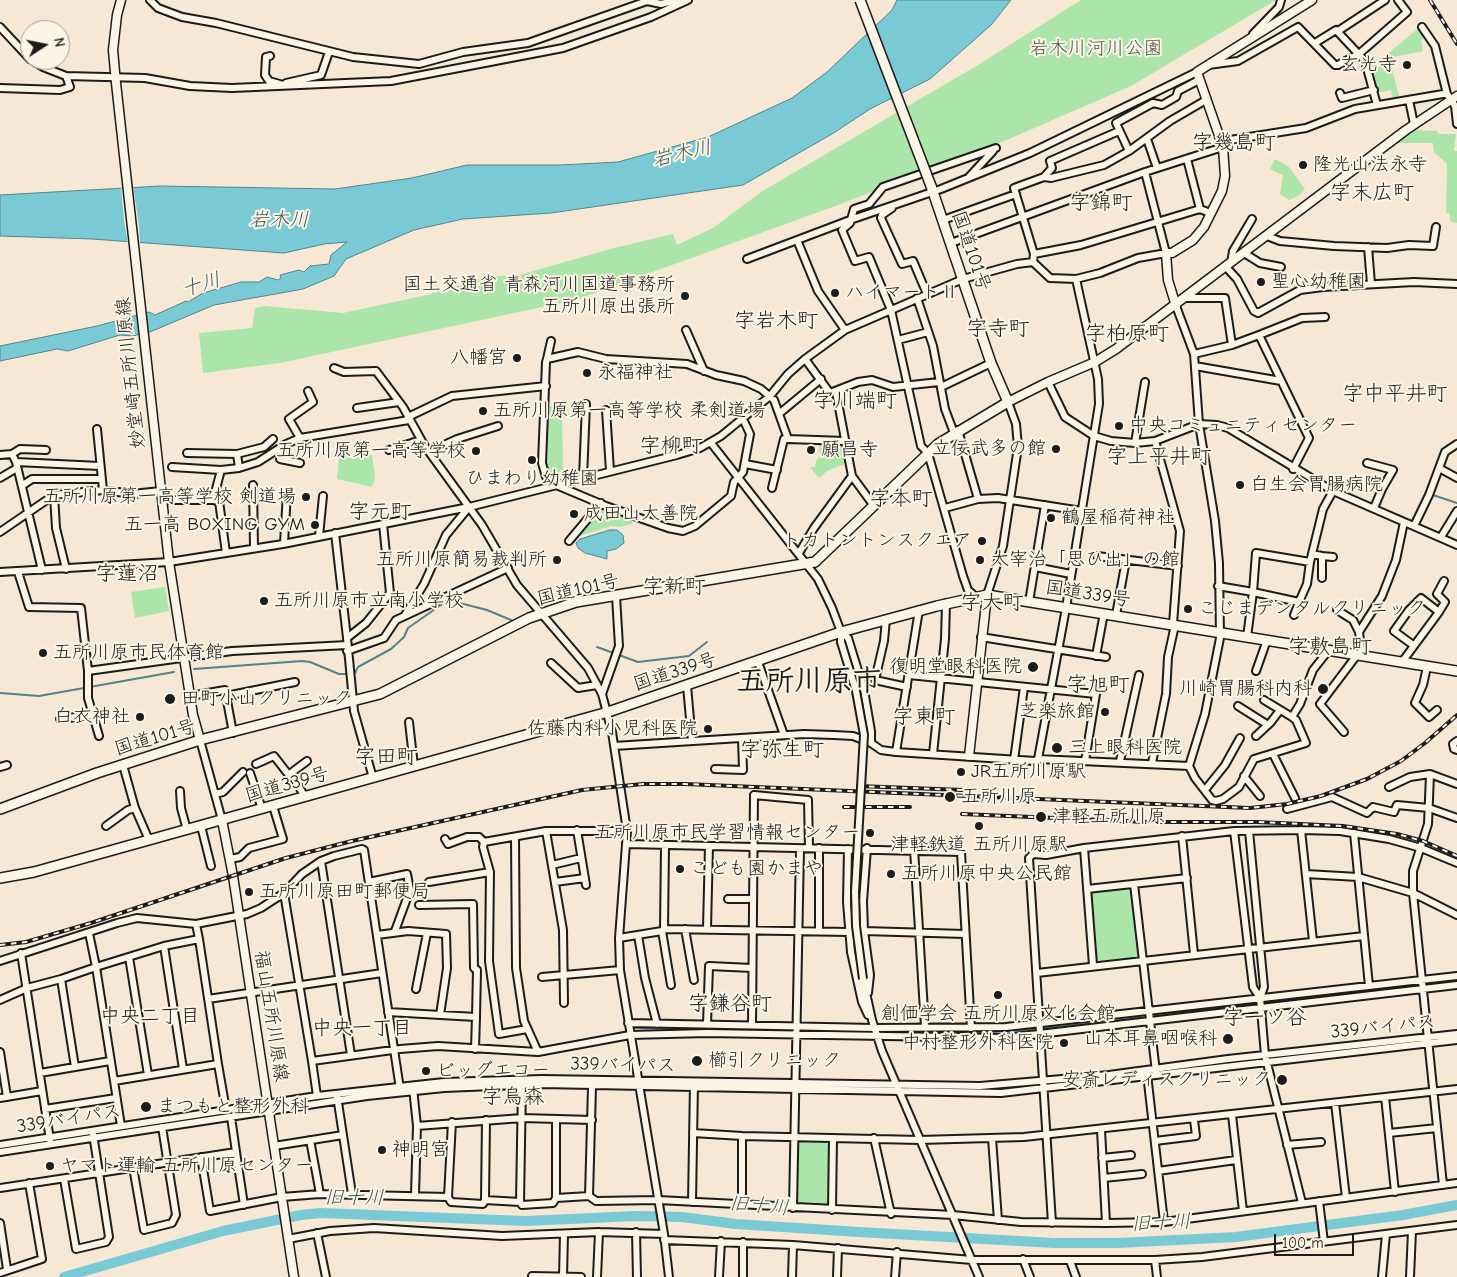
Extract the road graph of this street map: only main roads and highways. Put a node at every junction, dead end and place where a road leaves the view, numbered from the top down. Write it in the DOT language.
graph roads {
  1 [pos="121,0"];
  2 [pos="860,0"];
  3 [pos="1312,0"];
  4 [pos="1453,100"];
  5 [pos="1176,306"];
  6 [pos="1008,402"];
  7 [pos="987,596"];
  8 [pos="1457,671"];
  9 [pos="200,740"];
  10 [pos="968,756"];
  11 [pos="0,809"];
  12 [pos="222,820"];
  13 [pos="0,878"];
  14 [pos="294,1277"];
  1 -- 9 [label="main road, 妙堂崎五所川原線"];
  2 -- 6 [label="highway, 国道101号, bridge"];
  3 -- 5 [label="main road"];
  4 -- 5 [label="main road"];
  5 -- 6 [label="main road"];
  6 -- 9 [label="highway, 国道101号"];
  7 -- 8 [label="highway, 国道339号"];
  7 -- 10 [label="main road"];
  7 -- 12 [label="highway, 国道339号"];
  9 -- 11 [label="highway, 国道101号"];
  12 -- 13 [label="highway, 国道339号"];
  12 -- 14 [label="main road, 福山五所川原線"];
}
